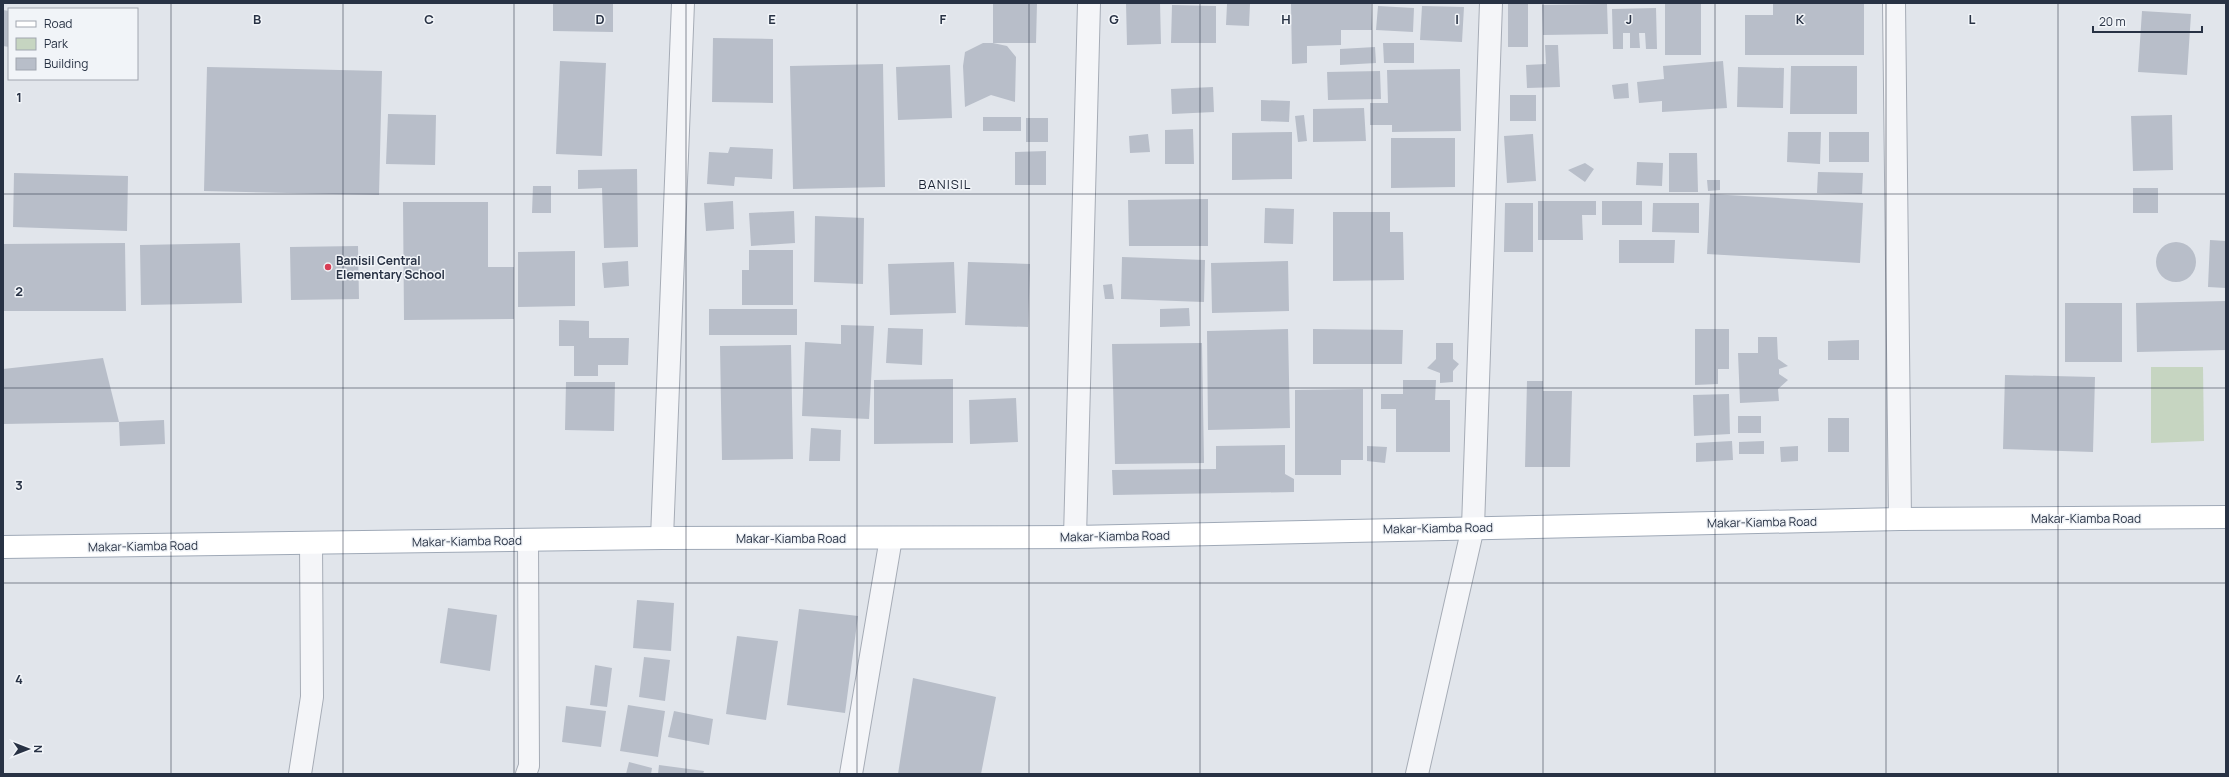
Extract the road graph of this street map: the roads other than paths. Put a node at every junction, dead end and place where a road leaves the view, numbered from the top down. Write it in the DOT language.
graph roads {
  1 [pos="683,3"];
  2 [pos="1089,3"];
  3 [pos="1490,3"];
  4 [pos="1894,3"];
  5 [pos="2226,517"];
  6 [pos="1900,519"];
  7 [pos="1472,527"];
  8 [pos="1075,537"];
  9 [pos="662,538"];
  10 [pos="891,538"];
  11 [pos="528,540"];
  12 [pos="311,543"];
  13 [pos="3,547"];
  14 [pos="300,774"];
  15 [pos="526,774"];
  16 [pos="852,774"];
  17 [pos="1417,774"];
  1 -- 9 [label="street"];
  2 -- 8 [label="street"];
  3 -- 7 [label="street"];
  4 -- 6 [label="street"];
  5 -- 6 [label="main road, Makar-Kiamba Road"];
  6 -- 7 [label="main road, Makar-Kiamba Road"];
  7 -- 8 [label="main road, Makar-Kiamba Road"];
  7 -- 17 [label="street"];
  8 -- 10 [label="main road, Makar-Kiamba Road"];
  9 -- 10 [label="main road, Makar-Kiamba Road"];
  9 -- 11 [label="main road, Makar-Kiamba Road"];
  10 -- 16 [label="street"];
  11 -- 12 [label="main road, Makar-Kiamba Road"];
  11 -- 15 [label="lane"];
  12 -- 13 [label="main road, Makar-Kiamba Road"];
  12 -- 14 [label="street"];
}
